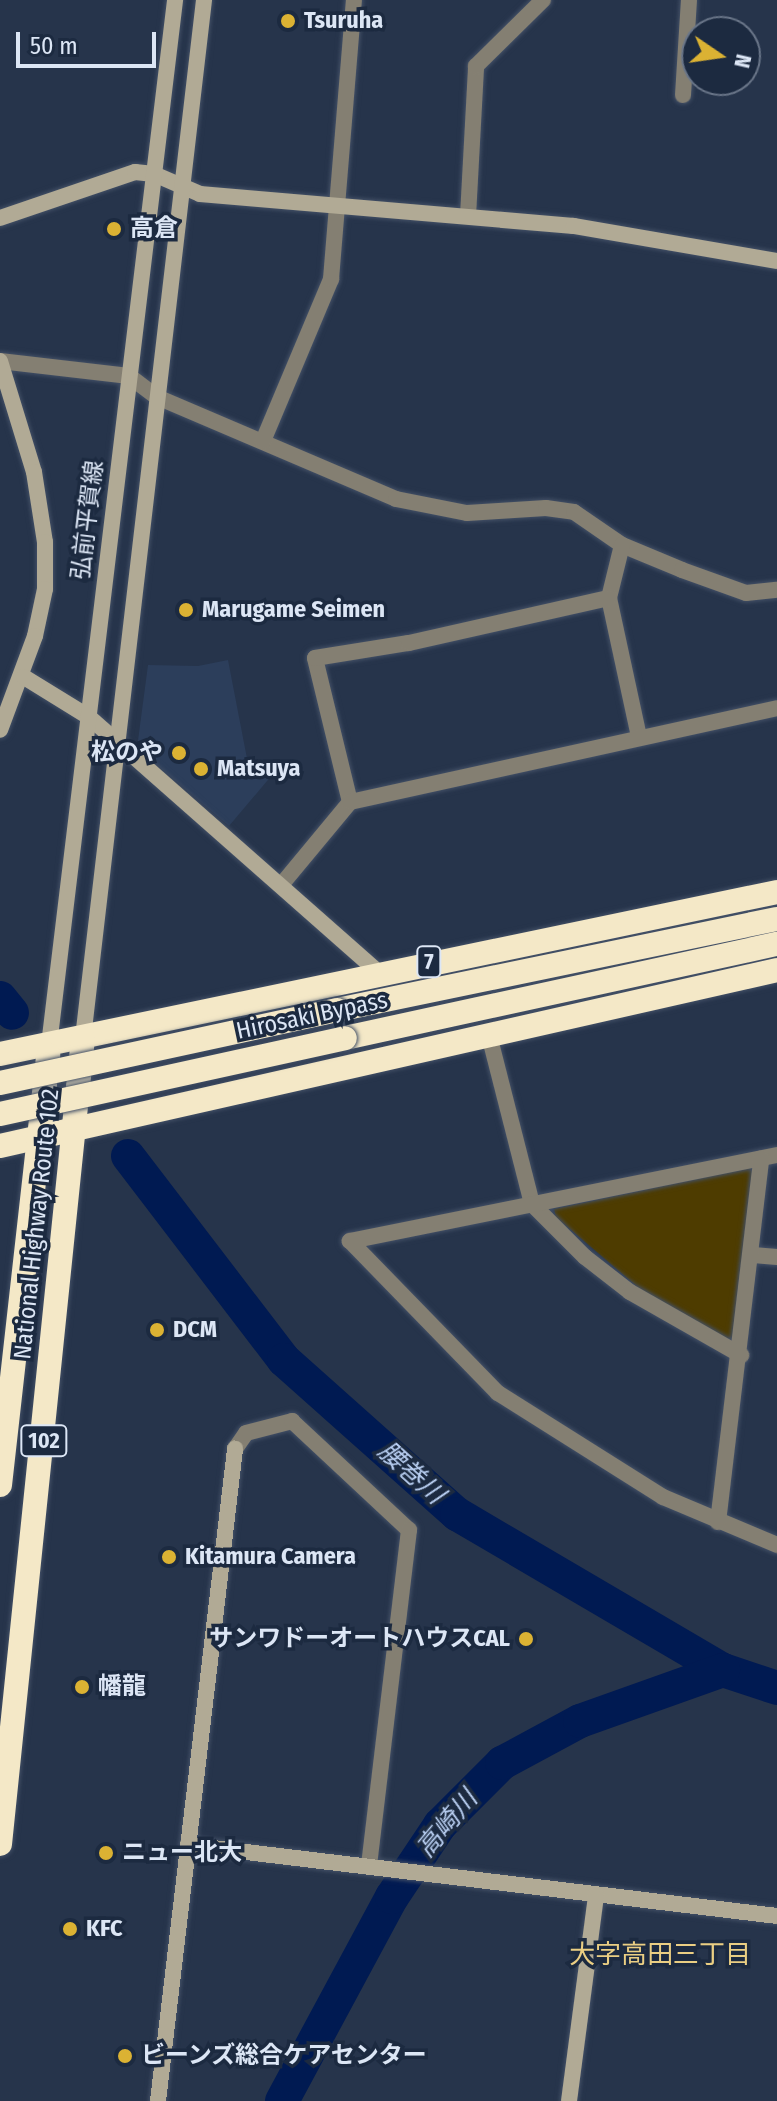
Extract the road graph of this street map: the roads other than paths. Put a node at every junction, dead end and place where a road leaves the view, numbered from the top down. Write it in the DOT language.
graph roads {
  1 [pos="175,0"];
  2 [pos="204,0"];
  3 [pos="354,0"];
  4 [pos="543,0"];
  5 [pos="154,174"];
  6 [pos="182,184"];
  7 [pos="337,206"];
  8 [pos="468,216"];
  9 [pos="0,218"];
  10 [pos="777,261"];
  11 [pos="0,361"];
  12 [pos="129,376"];
  13 [pos="157,397"];
  14 [pos="263,441"];
  15 [pos="622,545"];
  16 [pos="777,590"];
  17 [pos="609,598"];
  18 [pos="24,677"];
  19 [pos="777,708"];
  20 [pos="89,717"];
  21 [pos="0,730"];
  22 [pos="639,737"];
  23 [pos="116,742"];
  24 [pos="350,802"];
  25 [pos="282,884"];
  26 [pos="777,892"];
  27 [pos="777,919"];
  28 [pos="777,944"];
  29 [pos="777,970"];
  30 [pos="378,972"];
  31 [pos="83,1038"];
  32 [pos="490,1039"];
  33 [pos="49,1045"];
  34 [pos="0,1054"];
  35 [pos="0,1083"];
  36 [pos="0,1114"];
  37 [pos="74,1128"];
  38 [pos="39,1137"];
  39 [pos="0,1146"];
  40 [pos="769,1157"];
  41 [pos="532,1204"];
  42 [pos="753,1255"];
  43 [pos="777,1257"];
  44 [pos="741,1355"];
  45 [pos="0,1485"];
  46 [pos="718,1522"];
  47 [pos="777,1545"];
  48 [pos="0,1844"];
  49 [pos="188,1845"];
  50 [pos="378,1868"];
  51 [pos="596,1895"];
  52 [pos="777,1916"];
  53 [pos="158,2101"];
  54 [pos="569,2101"];
  1 -- 5 [label="street, 弘前平賀線"];
  2 -- 6 [label="street"];
  3 -- 7 [label="street"];
  4 -- 8 [label="street"];
  5 -- 6 [label="street"];
  5 -- 9 [label="street"];
  5 -- 12 [label="street, 弘前平賀線"];
  6 -- 7 [label="street"];
  6 -- 13 [label="street"];
  7 -- 8 [label="street"];
  7 -- 14 [label="street"];
  8 -- 10 [label="street"];
  11 -- 12 [label="street"];
  11 -- 18 [label="street"];
  12 -- 13 [label="street"];
  12 -- 20 [label="street, 弘前平賀線"];
  13 -- 14 [label="street"];
  13 -- 23 [label="street"];
  14 -- 15 [label="street"];
  15 -- 16 [label="street"];
  15 -- 17 [label="street"];
  17 -- 22 [label="street"];
  17 -- 24 [label="street"];
  18 -- 20 [label="street"];
  18 -- 21 [label="street"];
  19 -- 22 [label="street"];
  20 -- 23 [label="street"];
  20 -- 33 [label="street, 弘前平賀線"];
  22 -- 24 [label="street"];
  23 -- 25 [label="street"];
  23 -- 31 [label="street"];
  24 -- 25 [label="street"];
  25 -- 30 [label="street"];
  26 -- 30 [label="highway, 7"];
  27 -- 35 [label="highway, Hirosaki Bypass / 7, bridge"];
  28 -- 36 [label="highway, Hirosaki Bypass / 7, bridge"];
  29 -- 32 [label="highway"];
  30 -- 31 [label="highway, 7"];
  31 -- 33 [label="highway, 7"];
  31 -- 37 [label="highway, National Highway Route 102 / 102"];
  32 -- 37 [label="highway"];
  32 -- 41 [label="street"];
  33 -- 34 [label="highway, 7"];
  33 -- 38 [label="highway, National Highway Route 102 / 102"];
  37 -- 38 [label="highway"];
  37 -- 48 [label="highway, National Highway Route 102 / 102"];
  38 -- 39 [label="highway"];
  38 -- 45 [label="highway, National Highway Route 102 / 102"];
  40 -- 41 [label="street"];
  40 -- 42 [label="street"];
  41 -- 44 [label="street"];
  41 -- 46 [label="street"];
  42 -- 43 [label="street"];
  42 -- 44 [label="street"];
  44 -- 46 [label="street"];
  46 -- 47 [label="street"];
  49 -- 50 [label="street"];
  49 -- 50 [label="street"];
  49 -- 53 [label="street"];
  50 -- 51 [label="street"];
  51 -- 52 [label="street"];
  51 -- 54 [label="street"];
}
